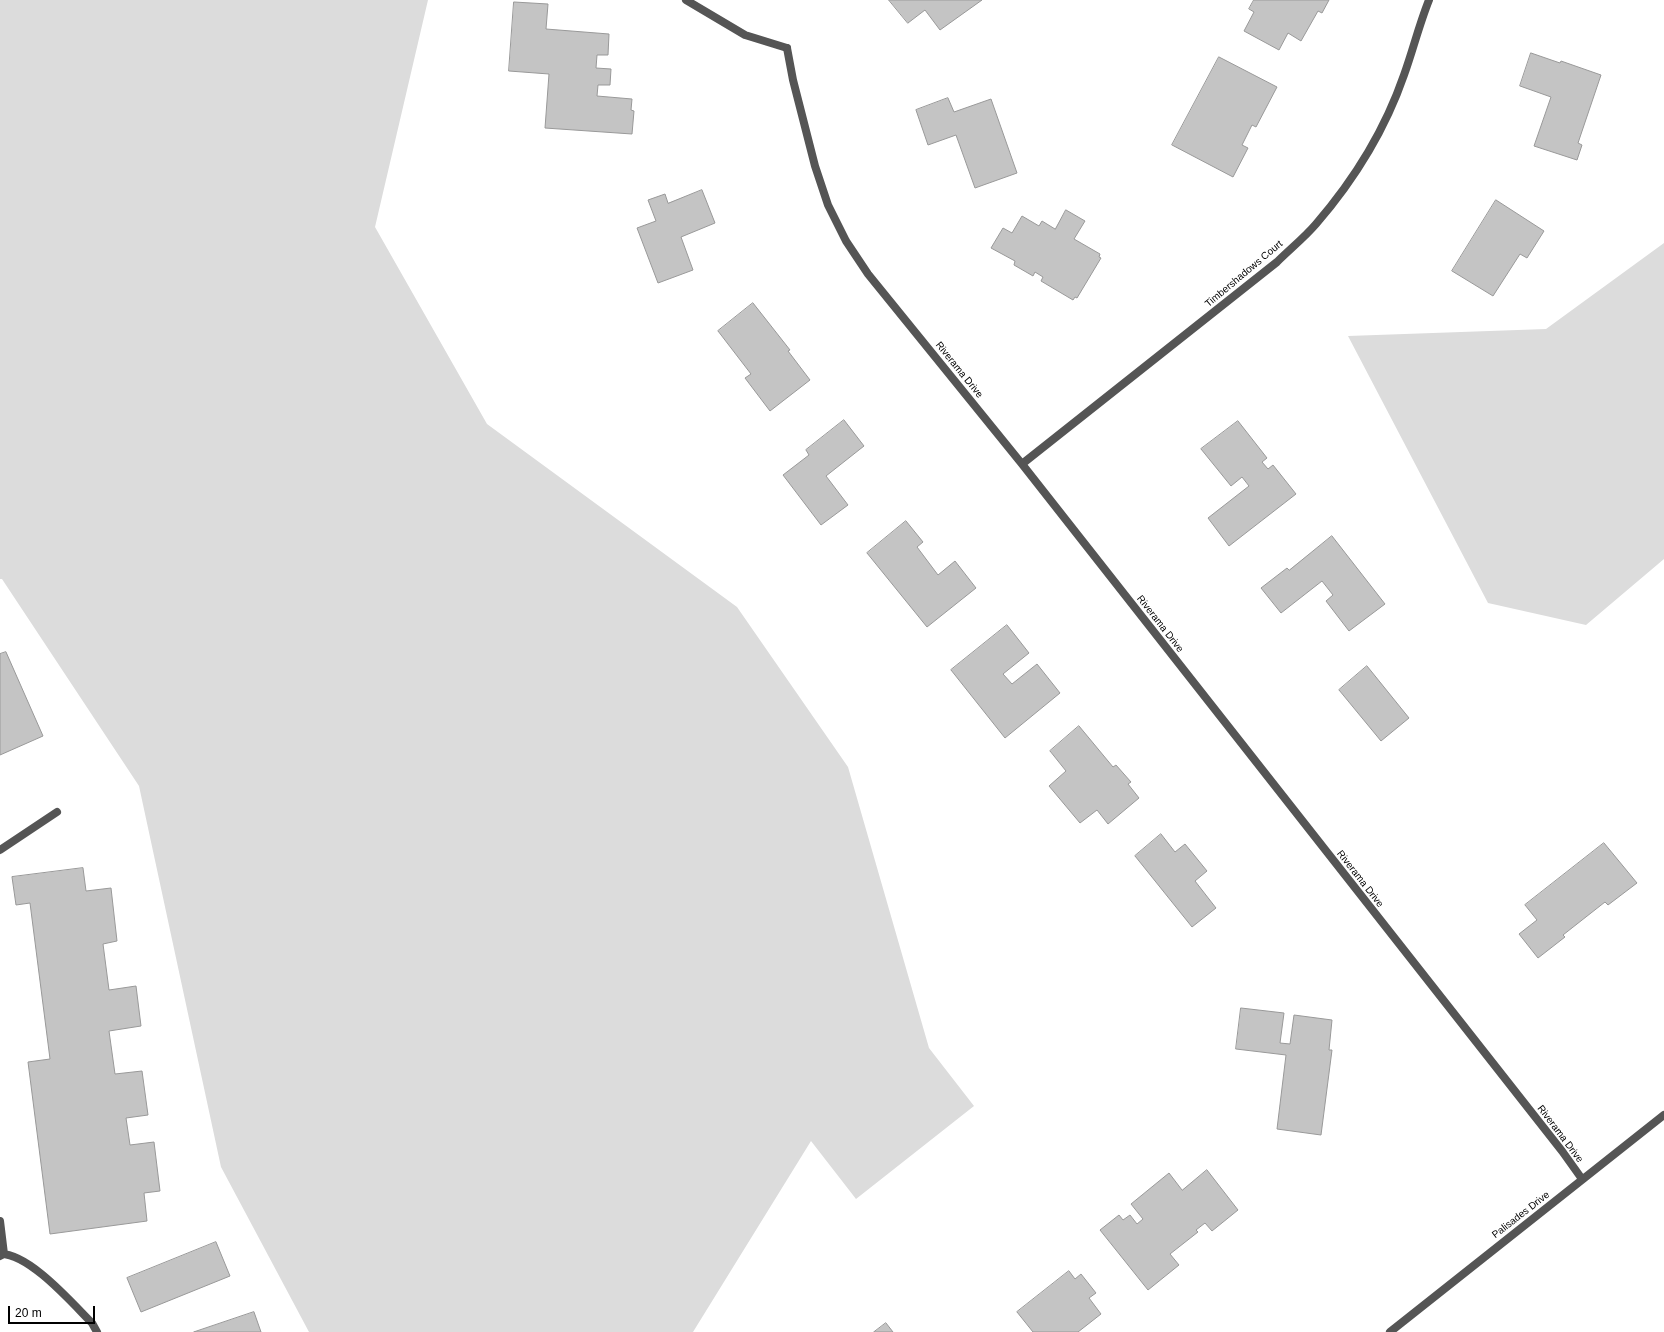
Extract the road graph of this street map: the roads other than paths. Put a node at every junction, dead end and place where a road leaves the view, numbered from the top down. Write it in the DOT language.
graph roads {
  1 [pos="686,0"];
  2 [pos="1429,0"];
  3 [pos="1022,464"];
  4 [pos="57,812"];
  5 [pos="0,850"];
  6 [pos="1664,1115"];
  7 [pos="1582,1179"];
  8 [pos="0,1221"];
  9 [pos="1,1255"];
  10 [pos="97,1332"];
  11 [pos="1390,1332"];
  1 -- 3 [label="street, Riverama Drive"];
  2 -- 3 [label="street, Timbershadows Court"];
  3 -- 7 [label="street, Riverama Drive"];
  4 -- 5 [label="street"];
  6 -- 7 [label="street, Palisades Drive"];
  7 -- 11 [label="street, Palisades Drive"];
  8 -- 9 [label="street"];
  9 -- 10 [label="street"];
}
